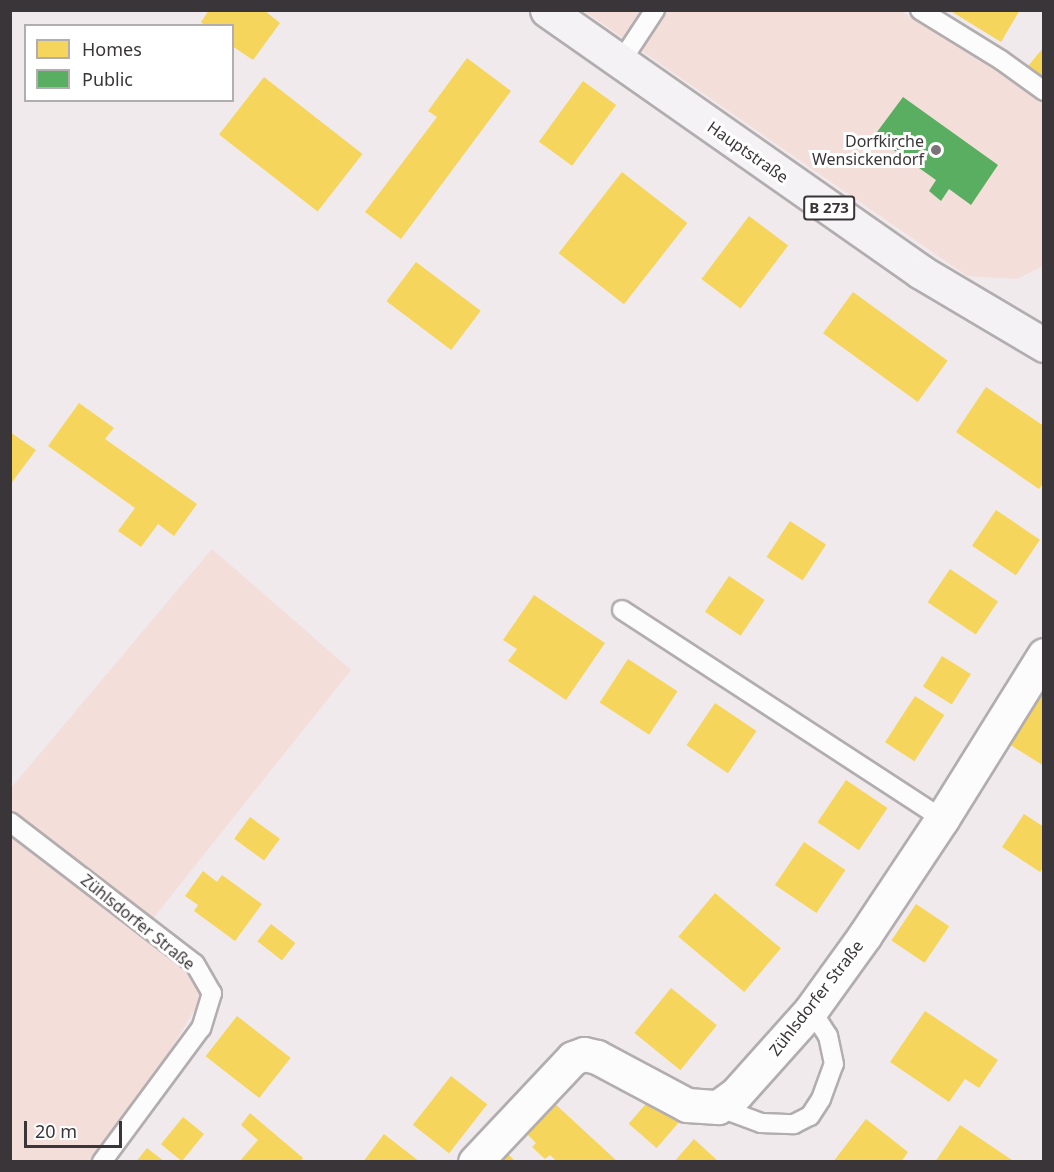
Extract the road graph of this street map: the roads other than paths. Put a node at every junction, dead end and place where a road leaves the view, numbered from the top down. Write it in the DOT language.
graph roads {
  1 [pos="547,10"];
  2 [pos="655,10"];
  3 [pos="920,10"];
  4 [pos="620,63"];
  5 [pos="1044,91"];
  6 [pos="1044,345"];
  7 [pos="622,610"];
  8 [pos="1044,655"];
  9 [pos="942,819"];
  10 [pos="10,822"];
  11 [pos="811,1010"];
  12 [pos="718,1107"];
  13 [pos="102,1161"];
  14 [pos="475,1161"];
  1 -- 4 [label="main road, Hauptstraße / B 273"];
  2 -- 4 [label="lane"];
  3 -- 5 [label="lane"];
  4 -- 6 [label="main road, Hauptstraße / B 273"];
  7 -- 9 [label="lane"];
  8 -- 9 [label="street, Zühlsdorfer Straße"];
  9 -- 11 [label="street, Zühlsdorfer Straße"];
  10 -- 13 [label="lane, Zühlsdorfer Straße"];
  11 -- 12 [label="street, Zühlsdorfer Straße"];
  11 -- 12 [label="lane"];
  12 -- 14 [label="street"];
}
